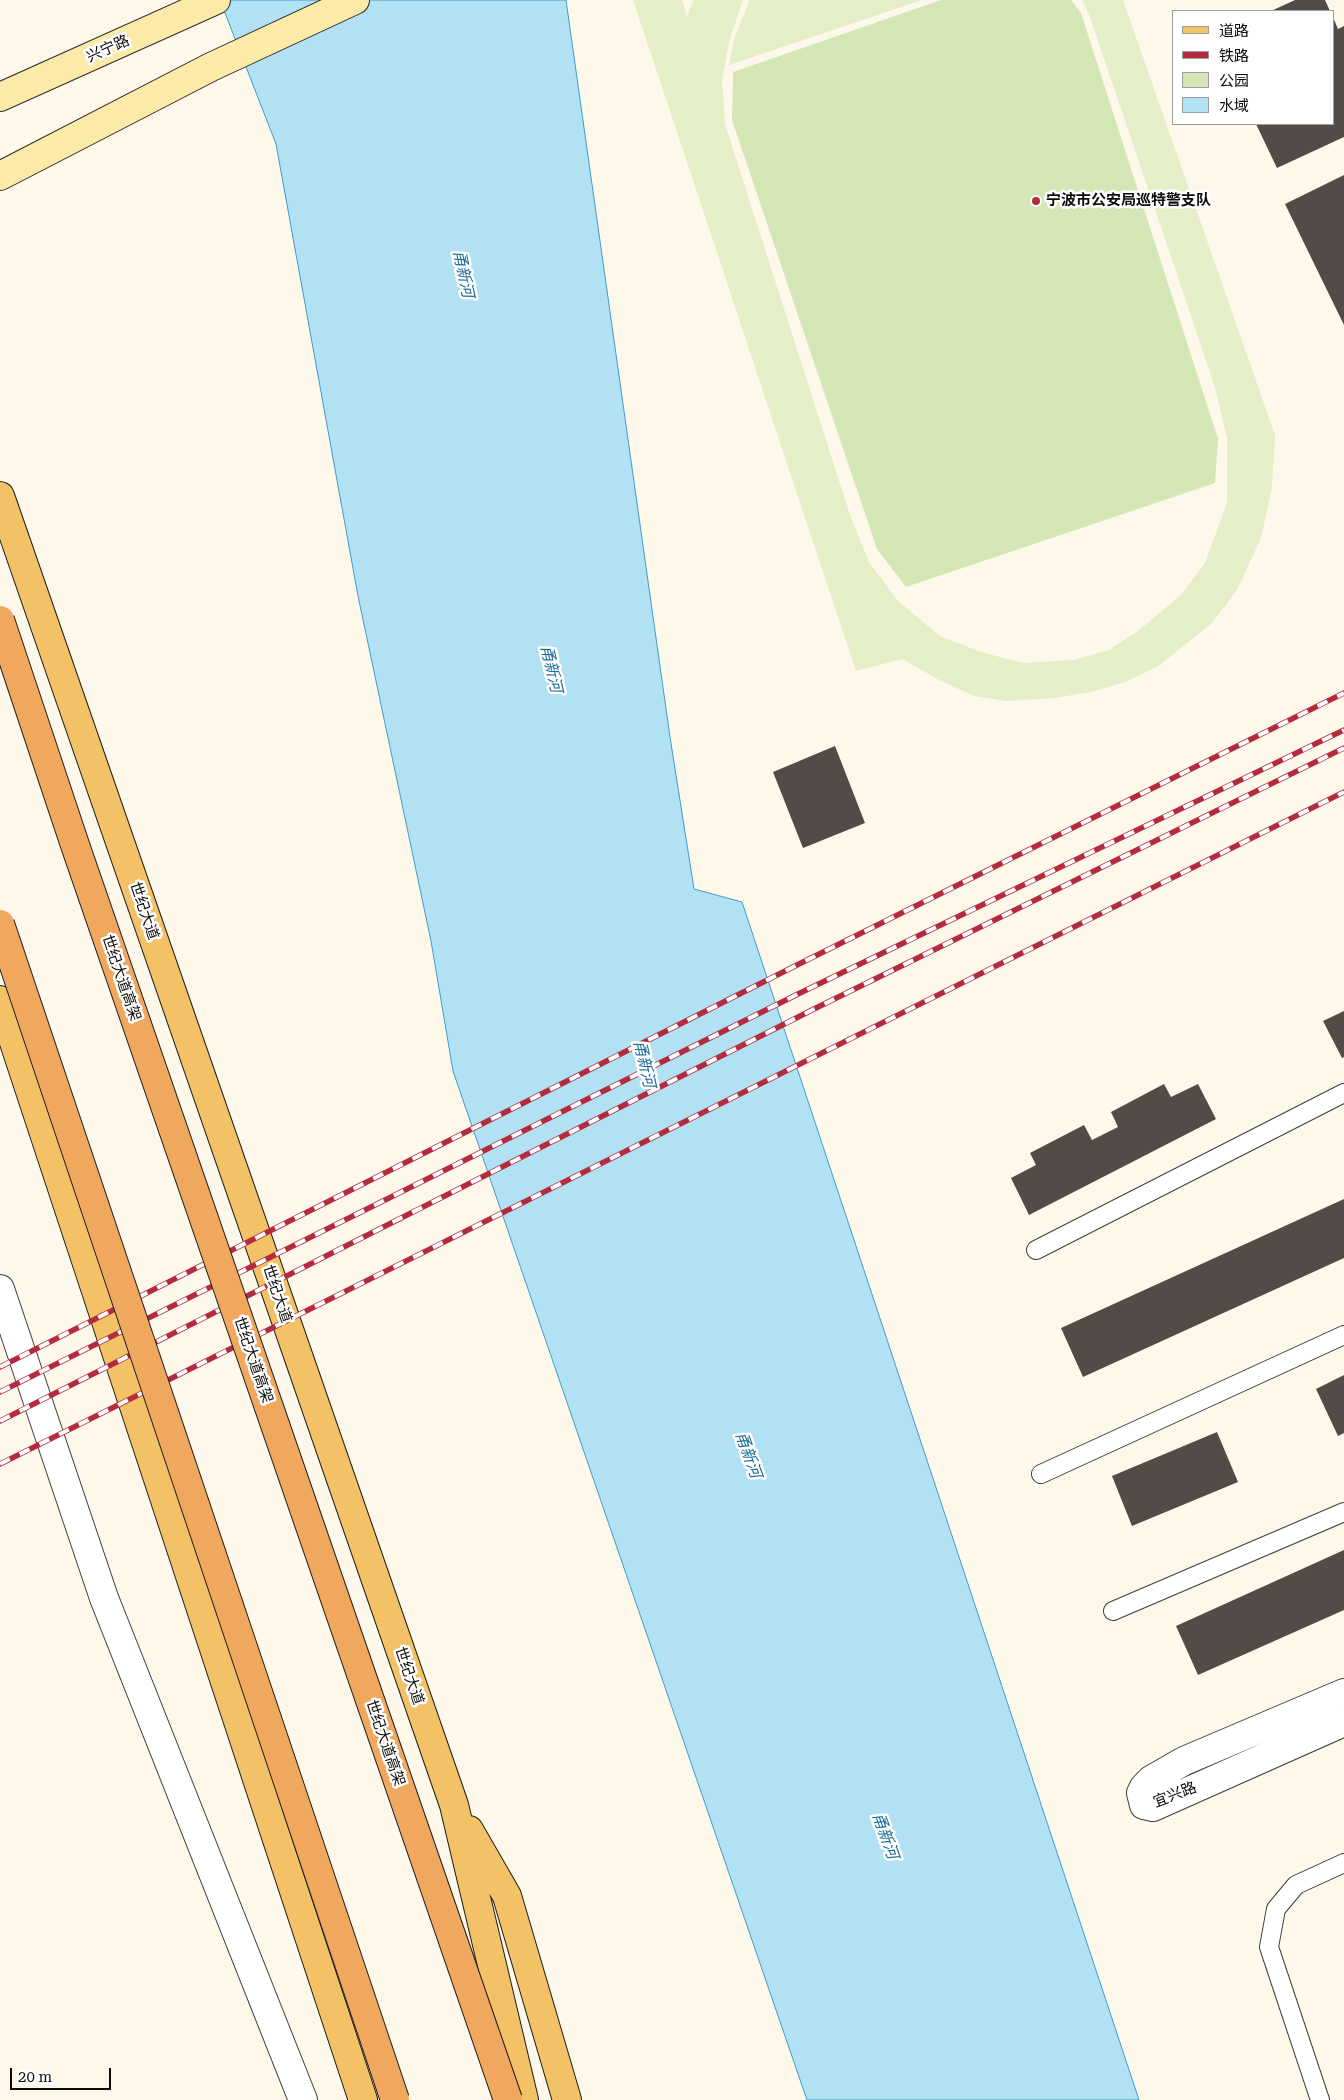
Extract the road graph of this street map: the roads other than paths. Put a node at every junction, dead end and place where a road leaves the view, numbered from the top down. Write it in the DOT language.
graph roads {
  1 [pos="216,0"];
  2 [pos="355,0"];
  3 [pos="0,97"];
  4 [pos="0,176"];
  5 [pos="0,496"];
  6 [pos="0,620"];
  7 [pos="0,924"];
  8 [pos="0,1000"];
  9 [pos="1344,1094"];
  10 [pos="1036,1250"];
  11 [pos="0,1290"];
  12 [pos="1344,1335"];
  13 [pos="1042,1474"];
  14 [pos="1344,1512"];
  15 [pos="1113,1611"];
  16 [pos="1344,1693"];
  17 [pos="1344,1722"];
  18 [pos="454,1805"];
  19 [pos="1344,1863"];
  20 [pos="303,2100"];
  21 [pos="363,2100"];
  22 [pos="395,2100"];
  23 [pos="508,2100"];
  24 [pos="524,2100"];
  25 [pos="567,2100"];
  26 [pos="1320,2100"];
  1 -- 3 [label="main road, 兴宁路"];
  2 -- 4 [label="main road"];
  5 -- 18 [label="main road, 世纪大道"];
  6 -- 23 [label="highway, 世纪大道高架, bridge"];
  7 -- 22 [label="highway, bridge"];
  8 -- 21 [label="main road"];
  9 -- 10 [label="lane"];
  11 -- 20 [label="street"];
  12 -- 13 [label="lane"];
  14 -- 15 [label="lane"];
  16 -- 17 [label="street, 宜兴路"];
  18 -- 24 [label="main road, 世纪大道"];
  18 -- 25 [label="main road"];
  19 -- 26 [label="lane"];
}
